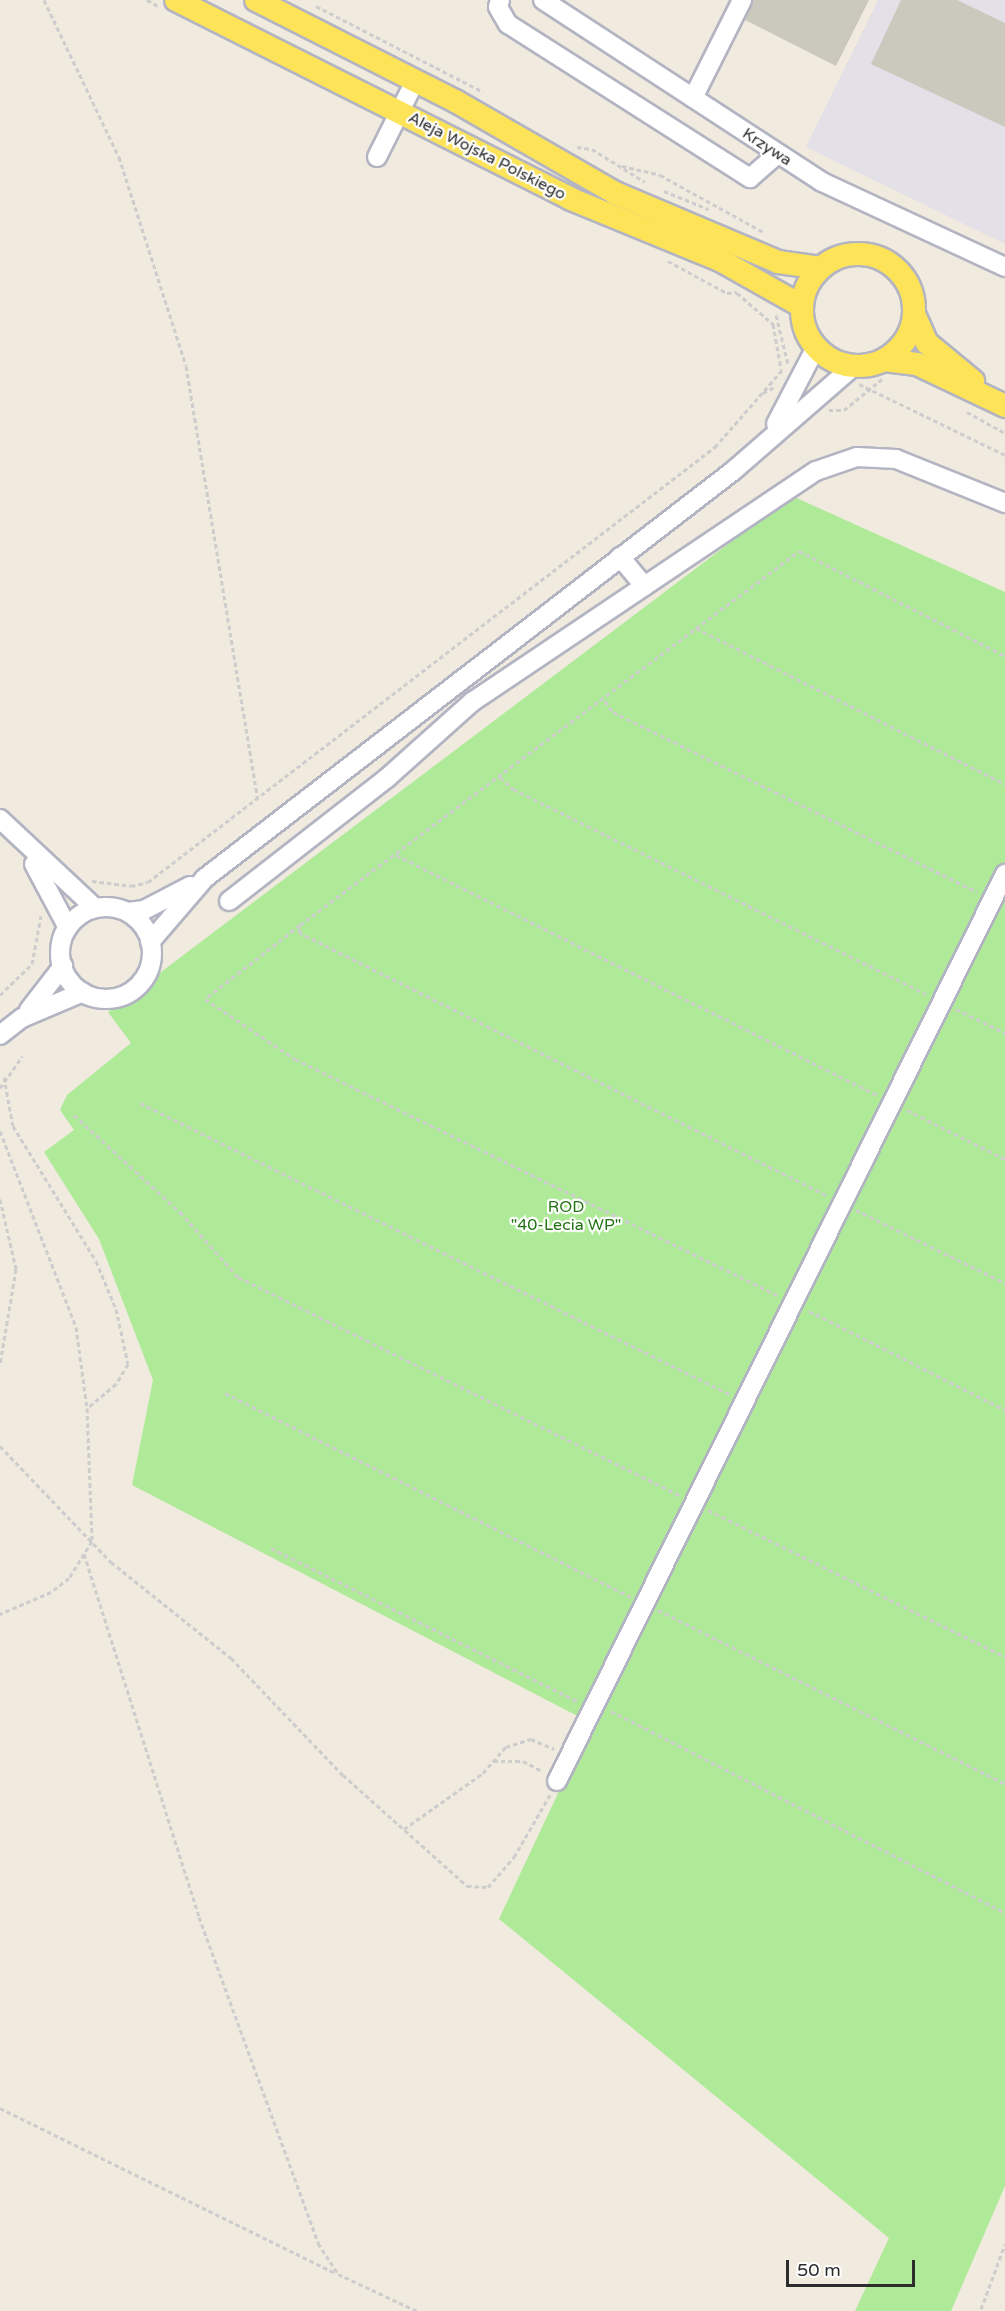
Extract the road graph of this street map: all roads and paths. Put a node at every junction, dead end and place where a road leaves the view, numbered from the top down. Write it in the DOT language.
graph roads {
  1 [pos="44,0"];
  2 [pos="176,0"];
  3 [pos="256,0"];
  4 [pos="500,0"];
  5 [pos="543,0"];
  6 [pos="735,2"];
  7 [pos="415,81"];
  8 [pos="693,98"];
  9 [pos="398,112"];
  10 [pos="776,154"];
  11 [pos="378,157"];
  12 [pos="1005,267"];
  13 [pos="821,268"];
  14 [pos="801,305"];
  15 [pos="914,314"];
  16 [pos="816,347"];
  17 [pos="884,360"];
  18 [pos="788,364"];
  19 [pos="854,366"];
  20 [pos="870,387"];
  21 [pos="1000,403"];
  22 [pos="767,438"];
  23 [pos="1005,455"];
  24 [pos="1005,503"];
  25 [pos="620,557"];
  26 [pos="644,586"];
  27 [pos="696,628"];
  28 [pos="1005,656"];
  29 [pos="604,700"];
  30 [pos="500,777"];
  31 [pos="1005,784"];
  32 [pos="258,799"];
  33 [pos="0,819"];
  34 [pos="24,846"];
  35 [pos="396,855"];
  36 [pos="1005,874"];
  37 [pos="205,878"];
  38 [pos="69,889"];
  39 [pos="992,900"];
  40 [pos="54,901"];
  41 [pos="229,901"];
  42 [pos="95,908"];
  43 [pos="128,912"];
  44 [pos="300,925"];
  45 [pos="68,928"];
  46 [pos="150,942"];
  47 [pos="63,966"];
  48 [pos="83,992"];
  49 [pos="0,995"];
  50 [pos="941,1001"];
  51 [pos="22,1018"];
  52 [pos="1005,1033"];
  53 [pos="0,1035"];
  54 [pos="22,1056"];
  55 [pos="4,1077"];
  56 [pos="0,1088"];
  57 [pos="890,1102"];
  58 [pos="140,1103"];
  59 [pos="74,1115"];
  60 [pos="0,1131"];
  61 [pos="1005,1159"];
  62 [pos="0,1199"];
  63 [pos="840,1202"];
  64 [pos="1005,1283"];
  65 [pos="790,1302"];
  66 [pos="0,1365"];
  67 [pos="225,1393"];
  68 [pos="742,1400"];
  69 [pos="87,1408"];
  70 [pos="1005,1410"];
  71 [pos="0,1446"];
  72 [pos="691,1502"];
  73 [pos="92,1541"];
  74 [pos="272,1548"];
  75 [pos="84,1554"];
  76 [pos="643,1602"];
  77 [pos="0,1614"];
  78 [pos="1005,1657"];
  79 [pos="595,1703"];
  80 [pos="493,1761"];
  81 [pos="549,1783"];
  82 [pos="1005,1784"];
  83 [pos="547,1799"];
  84 [pos="404,1829"];
  85 [pos="1005,1913"];
  86 [pos="0,2108"];
  87 [pos="1005,2244"];
  88 [pos="338,2274"];
  89 [pos="981,2309"];
  90 [pos="417,2311"];
  1 -- 32 [label="path"];
  2 -- 9 [label="main road, Aleja Wojska Polskiego"];
  3 -- 7 [label="main road, Aleja Wojska Polskiego"];
  4 -- 10 [label="street"];
  5 -- 8 [label="street, Krzywa"];
  6 -- 8 [label="street"];
  7 -- 9 [label="street"];
  7 -- 13 [label="main road, Aleja Wojska Polskiego"];
  8 -- 10 [label="street, Krzywa"];
  9 -- 11 [label="street"];
  9 -- 14 [label="main road, Aleja Wojska Polskiego"];
  10 -- 12 [label="street, Krzywa"];
  13 -- 14 [label="main road"];
  13 -- 15 [label="main road"];
  14 -- 16 [label="main road"];
  15 -- 17 [label="main road"];
  15 -- 21 [label="main road"];
  16 -- 19 [label="main road"];
  16 -- 22 [label="street"];
  17 -- 19 [label="main road"];
  17 -- 21 [label="main road"];
  18 -- 32 [label="path"];
  19 -- 22 [label="street"];
  20 -- 23 [label="path"];
  22 -- 25 [label="street"];
  24 -- 26 [label="street"];
  25 -- 26 [label="street"];
  25 -- 37 [label="street"];
  26 -- 41 [label="street"];
  27 -- 28 [label="path"];
  27 -- 29 [label="path"];
  27 -- 31 [label="path"];
  29 -- 30 [label="path"];
  29 -- 39 [label="path"];
  30 -- 35 [label="path"];
  30 -- 50 [label="path"];
  32 -- 38 [label="path"];
  33 -- 34 [label="street"];
  34 -- 38 [label="street"];
  34 -- 40 [label="street"];
  35 -- 44 [label="path"];
  35 -- 57 [label="path"];
  36 -- 39 [label="street"];
  37 -- 43 [label="street"];
  37 -- 46 [label="street"];
  38 -- 42 [label="street"];
  39 -- 50 [label="street"];
  40 -- 45 [label="street"];
  40 -- 49 [label="path"];
  42 -- 43 [label="street"];
  42 -- 45 [label="street"];
  43 -- 46 [label="street"];
  44 -- 63 [label="path"];
  44 -- 65 [label="path"];
  45 -- 47 [label="street"];
  46 -- 48 [label="street"];
  47 -- 48 [label="street"];
  47 -- 51 [label="street"];
  48 -- 51 [label="street"];
  50 -- 52 [label="path"];
  50 -- 57 [label="street"];
  51 -- 53 [label="street"];
  54 -- 55 [label="path"];
  55 -- 56 [label="path"];
  55 -- 69 [label="path"];
  57 -- 61 [label="path"];
  57 -- 63 [label="street"];
  58 -- 68 [label="path"];
  59 -- 72 [label="path"];
  60 -- 69 [label="path"];
  62 -- 66 [label="path"];
  63 -- 64 [label="path"];
  63 -- 65 [label="street"];
  65 -- 68 [label="street"];
  65 -- 70 [label="path"];
  67 -- 76 [label="path"];
  68 -- 72 [label="street"];
  69 -- 73 [label="path"];
  71 -- 73 [label="path"];
  72 -- 76 [label="street"];
  72 -- 78 [label="path"];
  73 -- 75 [label="path"];
  73 -- 84 [label="path"];
  74 -- 79 [label="path"];
  75 -- 77 [label="path"];
  75 -- 88 [label="path"];
  76 -- 79 [label="street"];
  76 -- 82 [label="path"];
  79 -- 81 [label="street"];
  79 -- 85 [label="path"];
  80 -- 81 [label="path"];
  80 -- 81 [label="path"];
  80 -- 84 [label="path"];
  81 -- 83 [label="path"];
  81 -- 83 [label="path"];
  83 -- 84 [label="path"];
  86 -- 88 [label="path"];
  87 -- 89 [label="path"];
  88 -- 90 [label="path"];
}
